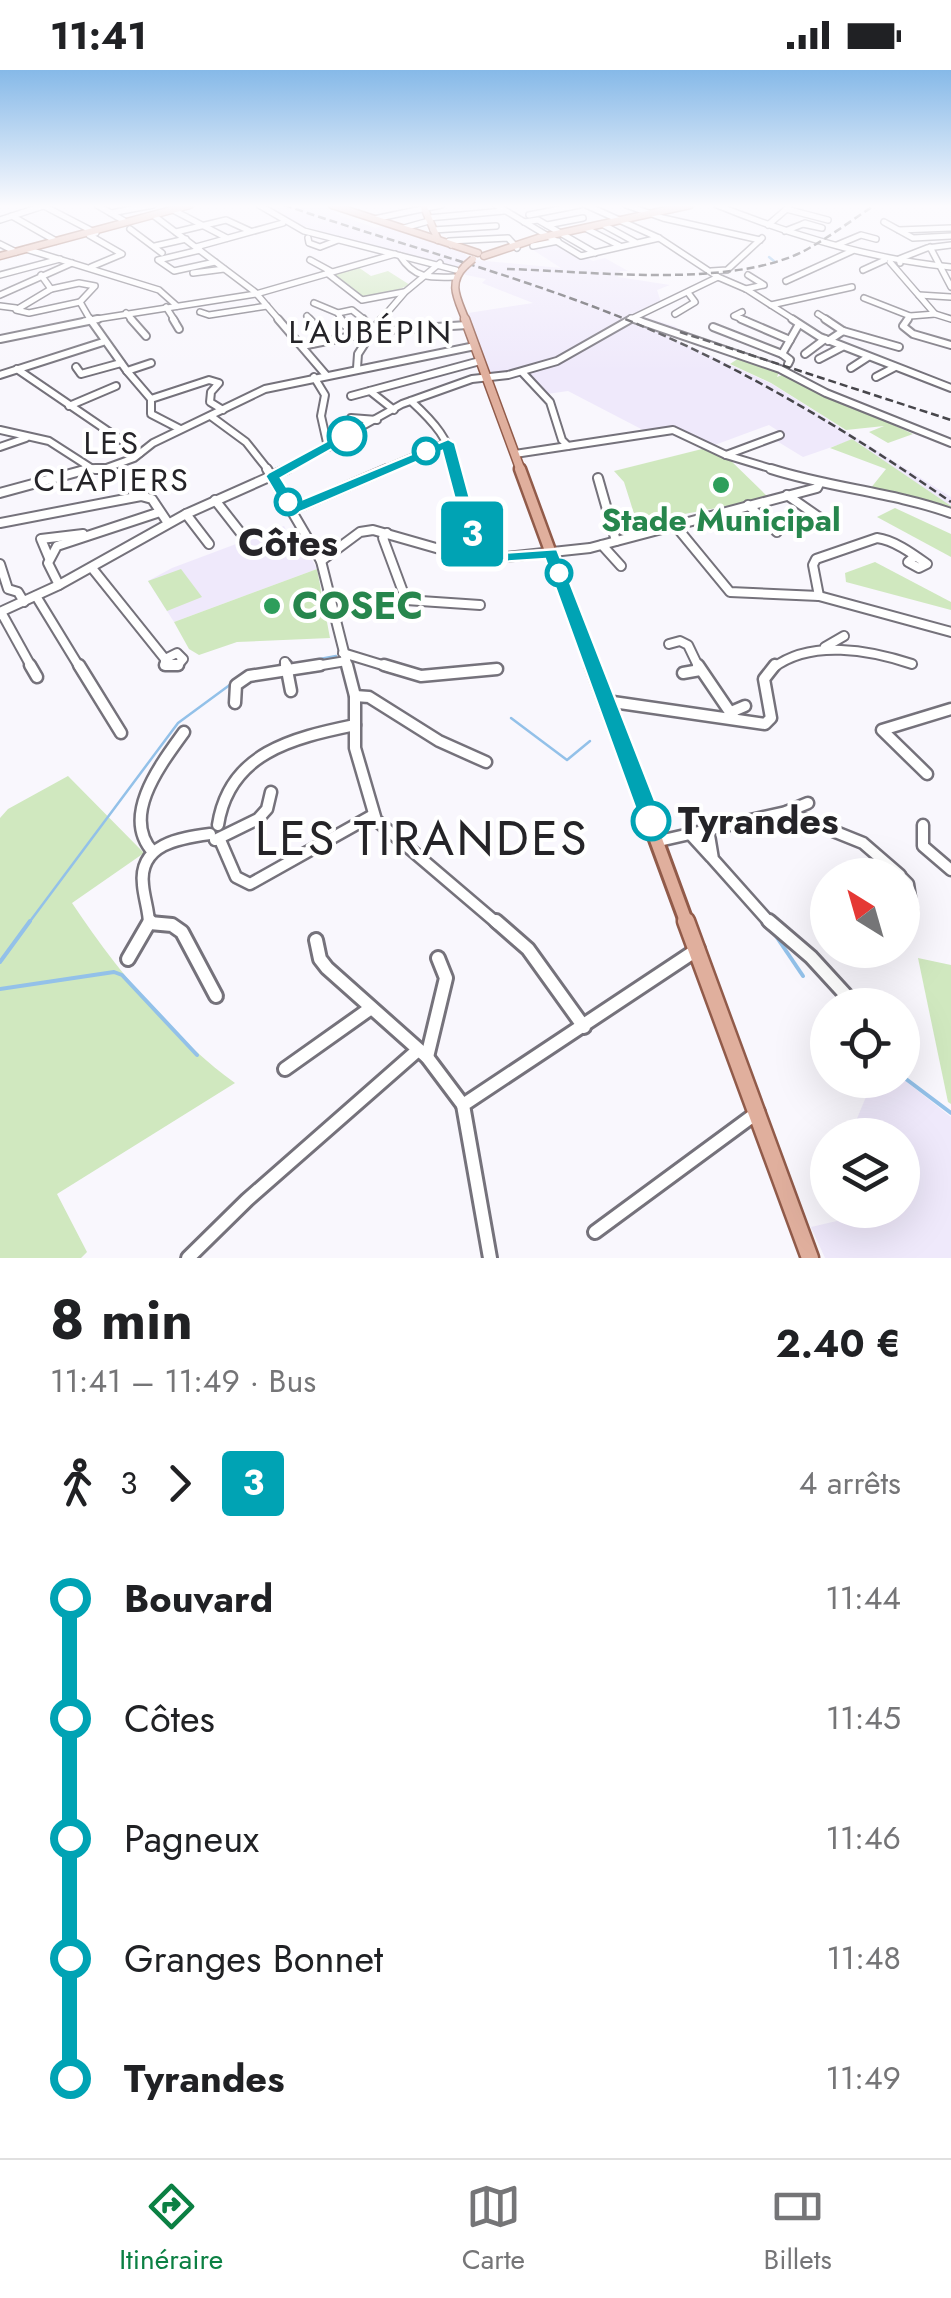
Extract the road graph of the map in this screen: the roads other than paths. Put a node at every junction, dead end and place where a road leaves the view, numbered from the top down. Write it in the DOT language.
graph roads {
  1 [pos="56,260"];
  2 [pos="67,260"];
  3 [pos="97,260"];
  4 [pos="108,260"];
  5 [pos="159,260"];
  6 [pos="310,260"];
  7 [pos="377,260"];
  8 [pos="401,260"];
  9 [pos="426,260"];
  10 [pos="470,260"];
  11 [pos="696,260"];
  12 [pos="738,260"];
  13 [pos="831,260"];
  14 [pos="937,260"];
  15 [pos="888,261"];
  16 [pos="74,262"];
  17 [pos="215,262"];
  18 [pos="102,263"];
  19 [pos="440,263"];
  20 [pos="900,263"];
  21 [pos="940,266"];
  22 [pos="92,267"];
  23 [pos="951,267"];
  24 [pos="224,269"];
  25 [pos="862,270"];
  26 [pos="192,273"];
  27 [pos="330,273"];
  28 [pos="716,273"];
  29 [pos="453,274"];
  30 [pos="748,274"];
  31 [pos="0,276"];
  32 [pos="42,276"];
  33 [pos="426,276"];
  34 [pos="786,281"];
  35 [pos="285,286"];
  36 [pos="852,287"];
  37 [pos="51,290"];
  38 [pos="746,290"];
  39 [pos="406,292"];
  40 [pos="951,292"];
  41 [pos="294,293"];
  42 [pos="256,294"];
  43 [pos="688,294"];
  44 [pos="0,295"];
  45 [pos="918,295"];
  46 [pos="864,298"];
  47 [pos="80,302"];
  48 [pos="314,303"];
  49 [pos="770,305"];
  50 [pos="0,306"];
  51 [pos="178,306"];
  52 [pos="267,306"];
  53 [pos="166,307"];
  54 [pos="16,308"];
  55 [pos="200,312"];
  56 [pos="742,312"];
  57 [pos="338,313"];
  58 [pos="126,314"];
  59 [pos="675,314"];
  60 [pos="818,314"];
  61 [pos="936,314"];
  62 [pos="403,315"];
  63 [pos="307,316"];
  64 [pos="910,316"];
  65 [pos="631,318"];
  66 [pos="948,318"];
  67 [pos="91,320"];
  68 [pos="766,324"];
  69 [pos="799,324"];
  70 [pos="467,325"];
  71 [pos="713,327"];
  72 [pos="758,327"];
  73 [pos="179,329"];
  74 [pos="406,329"];
  75 [pos="369,331"];
  76 [pos="843,331"];
  77 [pos="146,336"];
  78 [pos="0,339"];
  79 [pos="328,340"];
  80 [pos="790,340"];
  81 [pos="826,340"];
  82 [pos="103,342"];
  83 [pos="60,344"];
  84 [pos="302,346"];
  85 [pos="475,346"];
  86 [pos="951,346"];
  87 [pos="842,347"];
  88 [pos="900,347"];
  89 [pos="65,352"];
  90 [pos="782,354"];
  91 [pos="805,354"];
  92 [pos="868,356"];
  93 [pos="819,359"];
  94 [pos="480,361"];
  95 [pos="120,363"];
  96 [pos="151,363"];
  97 [pos="76,367"];
  98 [pos="784,367"];
  99 [pos="895,367"];
  100 [pos="357,368"];
  101 [pos="851,368"];
  102 [pos="17,369"];
  103 [pos="127,371"];
  104 [pos="522,372"];
  105 [pos="0,375"];
  106 [pos="326,375"];
  107 [pos="876,376"];
  108 [pos="314,377"];
  109 [pos="486,378"];
  110 [pos="116,386"];
  111 [pos="951,388"];
  112 [pos="370,391"];
  113 [pos="351,396"];
  114 [pos="152,399"];
  115 [pos="240,401"];
  116 [pos="411,401"];
  117 [pos="69,406"];
  118 [pos="223,410"];
  119 [pos="394,410"];
  120 [pos="212,417"];
  121 [pos="378,420"];
  122 [pos="180,429"];
  123 [pos="0,430"];
  124 [pos="359,430"];
  125 [pos="673,430"];
  126 [pos="780,435"];
  127 [pos="28,437"];
  128 [pos="448,443"];
  129 [pos="951,444"];
  130 [pos="0,446"];
  131 [pos="568,446"];
  132 [pos="328,447"];
  133 [pos="140,453"];
  134 [pos="515,454"];
  135 [pos="726,455"];
  136 [pos="91,468"];
  137 [pos="273,476"];
  138 [pos="598,478"];
  139 [pos="818,484"];
  140 [pos="0,492"];
  141 [pos="787,495"];
  142 [pos="215,500"];
  143 [pos="748,505"];
  144 [pos="292,510"];
  145 [pos="160,512"];
  146 [pos="951,513"];
  147 [pos="186,514"];
  148 [pos="823,520"];
  149 [pos="0,523"];
  150 [pos="168,523"];
  151 [pos="674,524"];
  152 [pos="104,531"];
  153 [pos="240,532"];
  154 [pos="777,532"];
  155 [pos="387,534"];
  156 [pos="616,541"];
  157 [pos="209,544"];
  158 [pos="602,545"];
  159 [pos="551,553"];
  160 [pos="915,556"];
  161 [pos="49,558"];
  162 [pos="478,560"];
  163 [pos="321,561"];
  164 [pos="0,564"];
  165 [pos="621,566"];
  166 [pos="92,568"];
  167 [pos="58,585"];
  168 [pos="36,596"];
  169 [pos="819,596"];
  170 [pos="406,600"];
  171 [pos="24,602"];
  172 [pos="480,605"];
  173 [pos="366,610"];
  174 [pos="0,612"];
  175 [pos="951,632"];
  176 [pos="844,636"];
  177 [pos="669,644"];
  178 [pos="819,651"];
  179 [pos="344,657"];
  180 [pos="165,659"];
  181 [pos="912,664"];
  182 [pos="286,666"];
  183 [pos="498,670"];
  184 [pos="700,670"];
  185 [pos="683,674"];
  186 [pos="37,678"];
  187 [pos="291,692"];
  188 [pos="355,696"];
  189 [pos="606,701"];
  190 [pos="236,703"];
  191 [pos="745,706"];
  192 [pos="946,710"];
  193 [pos="732,715"];
  194 [pos="951,722"];
  195 [pos="355,725"];
  196 [pos="184,732"];
  197 [pos="121,733"];
  198 [pos="486,762"];
  199 [pos="927,774"];
  200 [pos="271,792"];
  201 [pos="808,802"];
  202 [pos="786,812"];
  203 [pos="374,815"];
  204 [pos="923,825"];
  205 [pos="708,829"];
  206 [pos="219,832"];
  207 [pos="690,834"];
  208 [pos="659,842"];
  209 [pos="152,852"];
  210 [pos="880,858"];
  211 [pos="713,860"];
  212 [pos="951,870"];
  213 [pos="150,923"];
  214 [pos="316,940"];
  215 [pos="698,949"];
  216 [pos="438,958"];
  217 [pos="128,959"];
  218 [pos="839,988"];
  219 [pos="216,996"];
  220 [pos="371,1008"];
  221 [pos="584,1027"];
  222 [pos="422,1053"];
  223 [pos="285,1069"];
  224 [pos="463,1105"];
  225 [pos="758,1112"];
  226 [pos="595,1232"];
  227 [pos="194,1256"];
  228 [pos="490,1258"];
  229 [pos="810,1258"];
  1 -- 31 [label="street"];
  2 -- 16 [label="street"];
  3 -- 18 [label="street"];
  4 -- 18 [label="street"];
  5 -- 17 [label="street"];
  6 -- 27 [label="street"];
  7 -- 27 [label="street"];
  8 -- 33 [label="street"];
  9 -- 19 [label="street"];
  10 -- 29 [label="main road, bridge"];
  11 -- 28 [label="street"];
  12 -- 28 [label="street"];
  13 -- 34 [label="street"];
  14 -- 21 [label="street"];
  15 -- 20 [label="street"];
  15 -- 25 [label="street"];
  15 -- 45 [label="street"];
  16 -- 22 [label="street"];
  16 -- 32 [label="street"];
  17 -- 24 [label="street"];
  18 -- 22 [label="street"];
  19 -- 29 [label="street"];
  19 -- 33 [label="street"];
  20 -- 21 [label="street"];
  21 -- 23 [label="street"];
  21 -- 40 [label="street"];
  22 -- 51 [label="street"];
  24 -- 26 [label="street"];
  24 -- 42 [label="street"];
  27 -- 35 [label="street"];
  27 -- 39 [label="street"];
  28 -- 38 [label="street"];
  28 -- 43 [label="street"];
  29 -- 33 [label="street"];
  29 -- 70 [label="main road"];
  30 -- 38 [label="street"];
  32 -- 37 [label="street"];
  32 -- 44 [label="street"];
  33 -- 39 [label="street"];
  35 -- 41 [label="street"];
  35 -- 42 [label="street"];
  36 -- 49 [label="street"];
  37 -- 47 [label="street"];
  37 -- 54 [label="street"];
  38 -- 49 [label="street"];
  39 -- 75 [label="street"];
  40 -- 45 [label="street"];
  42 -- 51 [label="street"];
  42 -- 52 [label="street"];
  43 -- 59 [label="street"];
  43 -- 65 [label="street"];
  45 -- 61 [label="street"];
  46 -- 64 [label="street"];
  47 -- 54 [label="street"];
  47 -- 67 [label="street"];
  48 -- 57 [label="street"];
  49 -- 69 [label="street"];
  50 -- 54 [label="street"];
  51 -- 53 [label="street"];
  52 -- 55 [label="street"];
  52 -- 84 [label="street"];
  53 -- 58 [label="street"];
  53 -- 73 [label="street"];
  56 -- 72 [label="street"];
  57 -- 75 [label="street"];
  57 -- 75 [label="street"];
  58 -- 67 [label="street"];
  58 -- 77 [label="street"];
  60 -- 76 [label="street"];
  61 -- 64 [label="street"];
  61 -- 66 [label="street"];
  62 -- 74 [label="street"];
  63 -- 79 [label="street"];
  64 -- 86 [label="street"];
  65 -- 98 [label="street"];
  65 -- 104 [label="street"];
  67 -- 78 [label="street"];
  67 -- 82 [label="street"];
  68 -- 72 [label="street"];
  69 -- 80 [label="street"];
  69 -- 81 [label="street"];
  70 -- 74 [label="street"];
  70 -- 85 [label="main road"];
  71 -- 90 [label="street"];
  72 -- 80 [label="street"];
  74 -- 75 [label="street"];
  75 -- 79 [label="street"];
  75 -- 100 [label="street"];
  76 -- 81 [label="street"];
  76 -- 88 [label="street"];
  79 -- 84 [label="street"];
  80 -- 90 [label="street"];
  81 -- 87 [label="street"];
  81 -- 91 [label="street"];
  82 -- 89 [label="street"];
  82 -- 95 [label="street"];
  83 -- 89 [label="street"];
  84 -- 106 [label="street"];
  85 -- 94 [label="main road"];
  85 -- 100 [label="street"];
  87 -- 92 [label="street"];
  87 -- 93 [label="street"];
  89 -- 102 [label="street"];
  90 -- 98 [label="street"];
  92 -- 99 [label="street"];
  92 -- 101 [label="street"];
  94 -- 109 [label="main road"];
  94 -- 112 [label="street"];
  95 -- 97 [label="street"];
  95 -- 103 [label="street"];
  96 -- 103 [label="street"];
  98 -- 129 [label="street"];
  99 -- 107 [label="street"];
  99 -- 111 [label="street"];
  100 -- 106 [label="street"];
  102 -- 105 [label="street"];
  102 -- 117 [label="street"];
  103 -- 114 [label="street"];
  104 -- 109 [label="street"];
  104 -- 131 [label="street"];
  106 -- 108 [label="street"];
  108 -- 115 [label="street"];
  108 -- 132 [label="street"];
  109 -- 116 [label="street"];
  109 -- 134 [label="main road"];
  110 -- 117 [label="street"];
  112 -- 113 [label="street"];
  112 -- 119 [label="street"];
  114 -- 118 [label="street"];
  114 -- 122 [label="street"];
  115 -- 118 [label="street"];
  116 -- 119 [label="street"];
  116 -- 128 [label="street"];
  117 -- 133 [label="street"];
  118 -- 120 [label="street"];
  119 -- 121 [label="street"];
  120 -- 122 [label="street"];
  120 -- 137 [label="street"];
  121 -- 124 [label="street"];
  121 -- 124 [label="street"];
  122 -- 133 [label="street"];
  123 -- 127 [label="street"];
  124 -- 132 [label="street"];
  125 -- 131 [label="street"];
  125 -- 135 [label="street"];
  126 -- 135 [label="street"];
  127 -- 130 [label="street"];
  127 -- 136 [label="street"];
  128 -- 144 [label="street"];
  128 -- 162 [label="street"];
  131 -- 134 [label="street"];
  132 -- 137 [label="street"];
  133 -- 136 [label="street"];
  134 -- 159 [label="main road"];
  135 -- 139 [label="street"];
  136 -- 140 [label="street"];
  137 -- 142 [label="street"];
  137 -- 144 [label="street"];
  138 -- 156 [label="street"];
  139 -- 141 [label="street"];
  139 -- 146 [label="street"];
  141 -- 143 [label="street"];
  141 -- 148 [label="street"];
  142 -- 147 [label="street"];
  142 -- 153 [label="street"];
  143 -- 151 [label="street"];
  143 -- 154 [label="street"];
  144 -- 163 [label="street"];
  145 -- 149 [label="street"];
  145 -- 150 [label="street"];
  145 -- 152 [label="street"];
  147 -- 150 [label="street"];
  147 -- 157 [label="street"];
  150 -- 166 [label="street"];
  151 -- 156 [label="street"];
  151 -- 169 [label="street"];
  152 -- 161 [label="street"];
  152 -- 161 [label="street"];
  155 -- 162 [label="street"];
  155 -- 163 [label="street"];
  155 -- 170 [label="street"];
  156 -- 158 [label="street"];
  158 -- 159 [label="street"];
  158 -- 165 [label="street"];
  159 -- 162 [label="street"];
  159 -- 189 [label="main road"];
  160 -- 169 [label="street"];
  161 -- 167 [label="street"];
  163 -- 179 [label="street"];
  164 -- 171 [label="street"];
  166 -- 167 [label="street"];
  166 -- 180 [label="street"];
  167 -- 168 [label="street"];
  168 -- 171 [label="street"];
  168 -- 197 [label="street"];
  169 -- 175 [label="street"];
  170 -- 172 [label="street"];
  170 -- 173 [label="street"];
  171 -- 174 [label="street"];
  174 -- 186 [label="street"];
  176 -- 178 [label="street"];
  177 -- 184 [label="street"];
  178 -- 181 [label="street"];
  178 -- 193 [label="street"];
  179 -- 182 [label="street"];
  179 -- 183 [label="street"];
  179 -- 188 [label="street"];
  182 -- 187 [label="street"];
  182 -- 190 [label="street"];
  184 -- 185 [label="street"];
  184 -- 193 [label="street"];
  188 -- 195 [label="street"];
  188 -- 198 [label="street"];
  189 -- 193 [label="street"];
  189 -- 208 [label="main road"];
  191 -- 193 [label="street"];
  192 -- 194 [label="street"];
  192 -- 199 [label="street"];
  195 -- 203 [label="street"];
  195 -- 206 [label="street"];
  196 -- 209 [label="street"];
  200 -- 206 [label="street"];
  201 -- 202 [label="street"];
  202 -- 205 [label="street"];
  202 -- 210 [label="street"];
  203 -- 206 [label="street"];
  203 -- 221 [label="street"];
  204 -- 212 [label="street"];
  205 -- 207 [label="street"];
  205 -- 211 [label="street"];
  206 -- 209 [label="street"];
  207 -- 208 [label="street"];
  207 -- 211 [label="street"];
  208 -- 215 [label="main road"];
  209 -- 213 [label="street"];
  211 -- 218 [label="street"];
  213 -- 217 [label="street"];
  213 -- 219 [label="street"];
  214 -- 220 [label="street"];
  215 -- 221 [label="street"];
  215 -- 225 [label="main road"];
  216 -- 222 [label="street"];
  220 -- 222 [label="street"];
  220 -- 223 [label="street"];
  221 -- 224 [label="street"];
  222 -- 224 [label="street"];
  222 -- 227 [label="street"];
  224 -- 228 [label="street"];
  225 -- 226 [label="street"];
  225 -- 229 [label="main road"];
}
